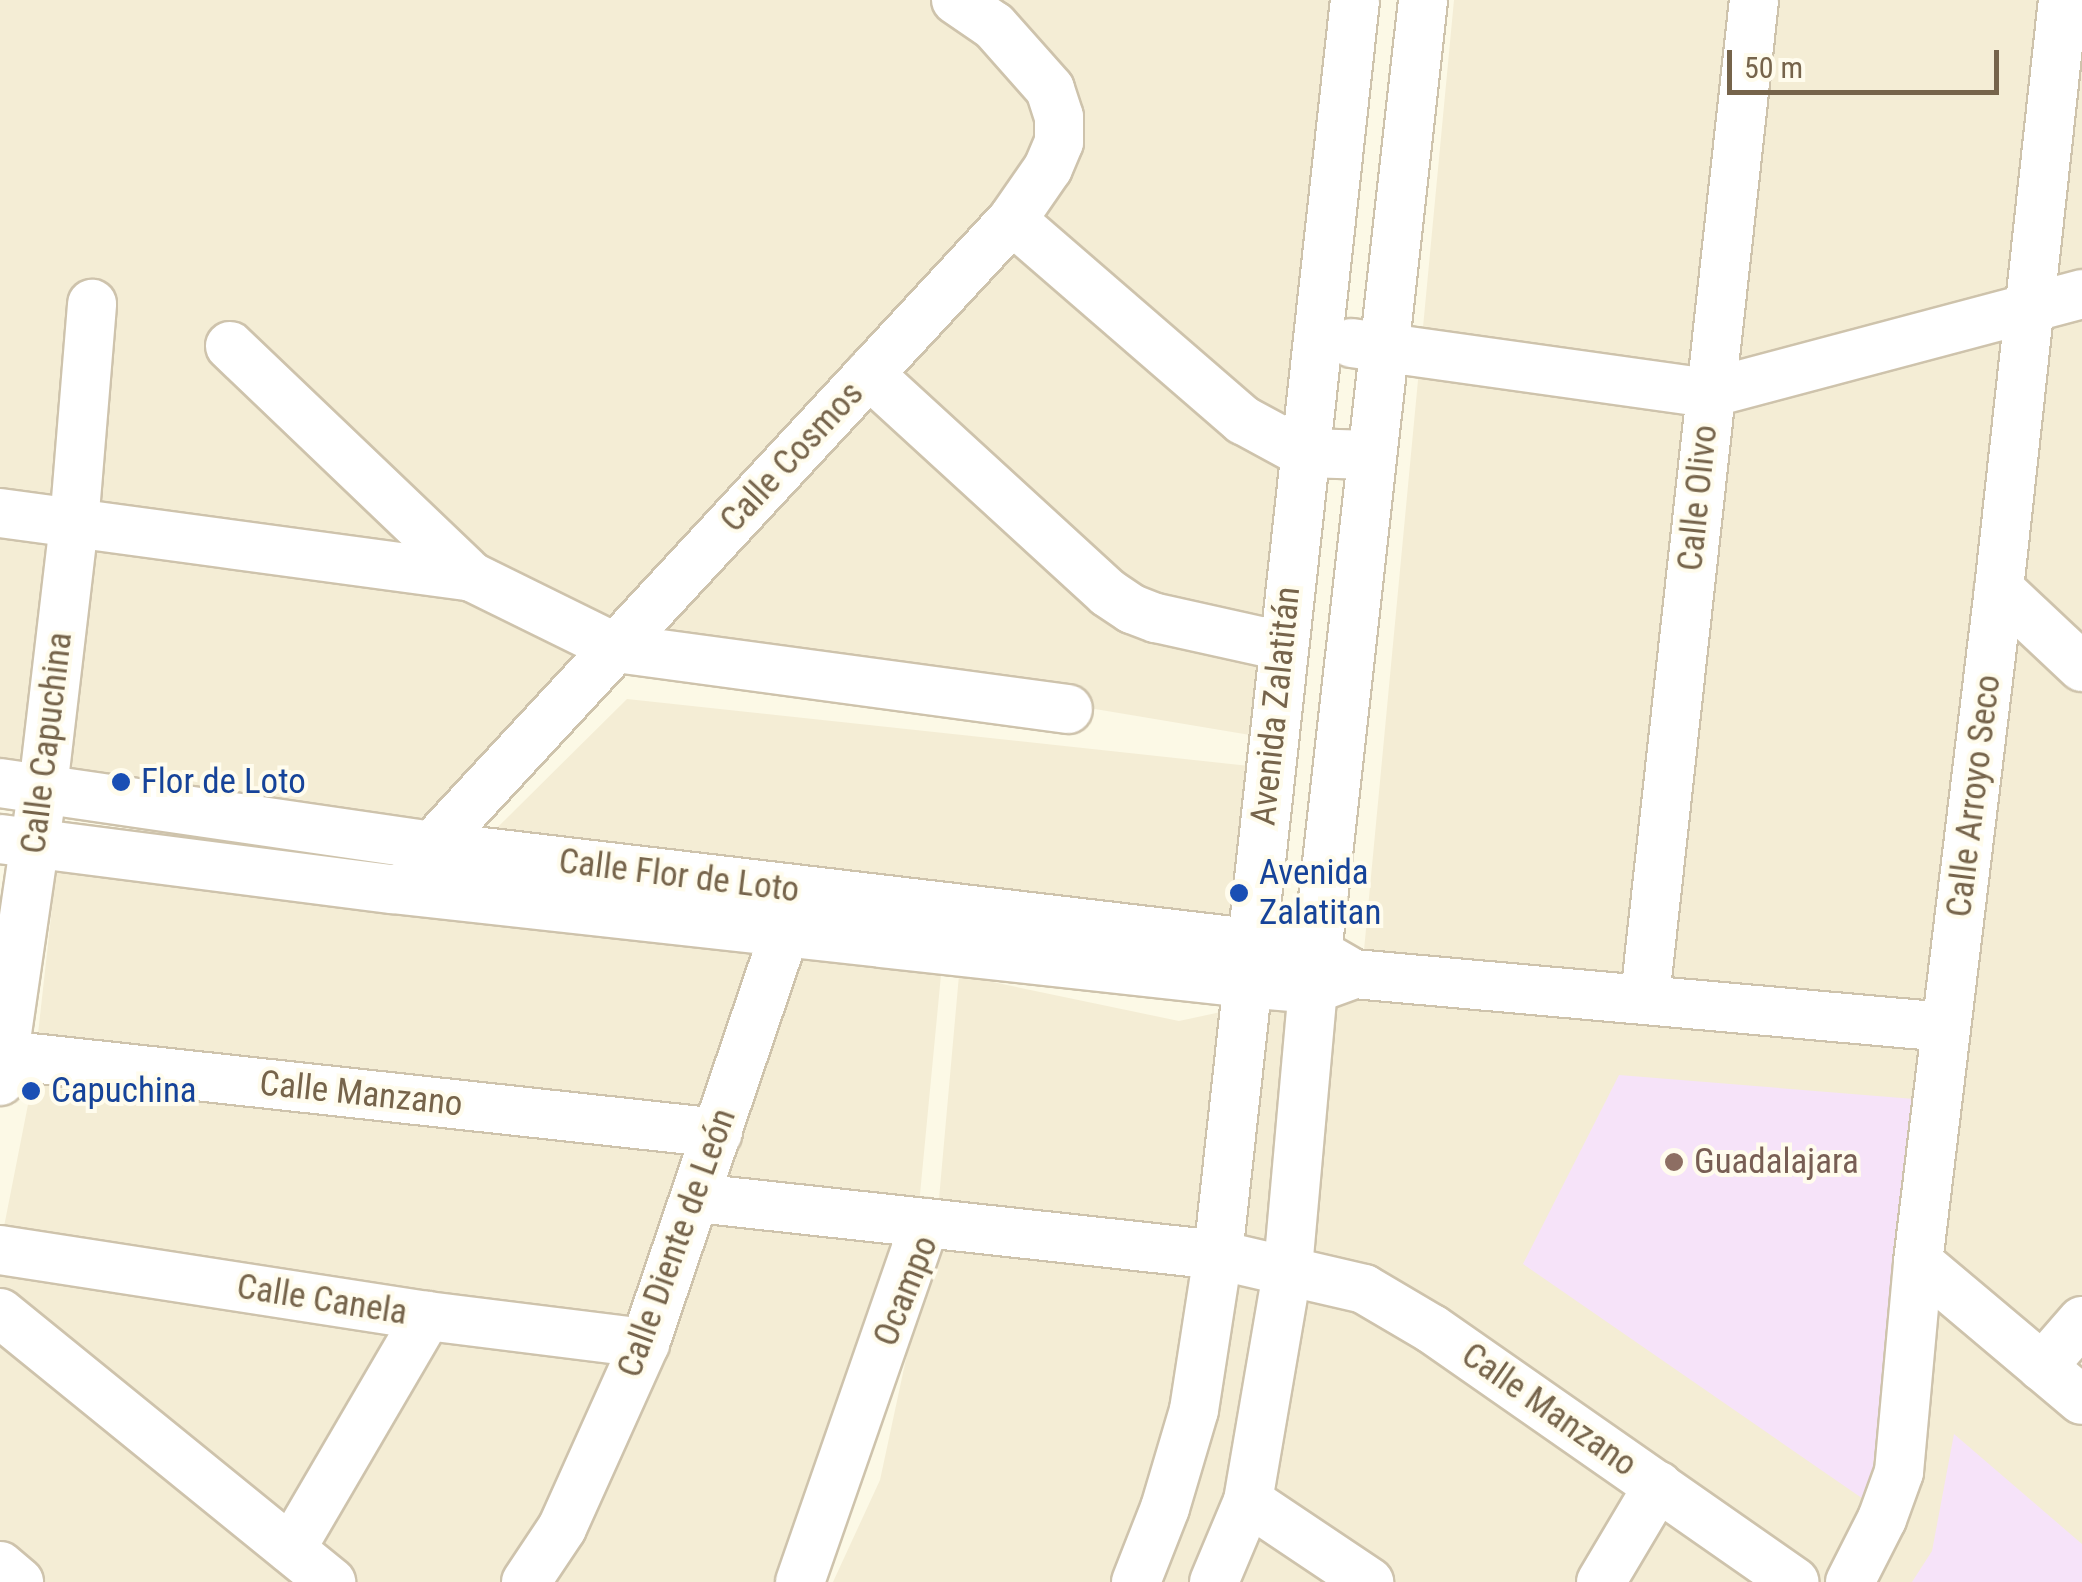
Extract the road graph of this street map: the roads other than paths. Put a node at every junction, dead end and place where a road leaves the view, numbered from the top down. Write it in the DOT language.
graph roads {
  1 [pos="1355,0"];
  2 [pos="1423,0"];
  3 [pos="1754,0"];
  4 [pos="2062,0"];
  5 [pos="989,9"];
  6 [pos="1012,220"];
  7 [pos="2082,294"];
  8 [pos="92,304"];
  9 [pos="2028,312"];
  10 [pos="1317,338"];
  11 [pos="230,346"];
  12 [pos="1384,347"];
  13 [pos="869,374"];
  14 [pos="1710,394"];
  15 [pos="1304,453"];
  16 [pos="1372,455"];
  17 [pos="0,513"];
  18 [pos="74,524"];
  19 [pos="472,578"];
  20 [pos="2000,589"];
  21 [pos="1282,646"];
  22 [pos="616,648"];
  23 [pos="2082,667"];
  24 [pos="1068,708"];
  25 [pos="22,786"];
  26 [pos="18,841"];
  27 [pos="432,846"];
  28 [pos="392,890"];
  29 [pos="792,911"];
  30 [pos="1247,963"];
  31 [pos="1329,973"];
  32 [pos="1645,997"];
  33 [pos="1945,1027"];
  34 [pos="2,1068"];
  35 [pos="718,1132"];
  36 [pos="697,1198"];
  37 [pos="925,1223"];
  38 [pos="0,1250"];
  39 [pos="1218,1255"];
  40 [pos="1918,1262"];
  41 [pos="1288,1268"];
  42 [pos="0,1314"];
  43 [pos="428,1316"];
  44 [pos="2082,1322"];
  45 [pos="645,1342"];
  46 [pos="2042,1366"];
  47 [pos="2082,1400"];
  48 [pos="1658,1486"];
  49 [pos="1248,1501"];
  50 [pos="291,1549"];
  51 [pos="0,1566"];
  52 [pos="19,1582"];
  53 [pos="332,1582"];
  54 [pos="526,1582"];
  55 [pos="800,1582"];
  56 [pos="1136,1582"];
  57 [pos="1214,1582"];
  58 [pos="1369,1582"];
  59 [pos="1601,1582"];
  60 [pos="1794,1582"];
  61 [pos="1850,1582"];
  1 -- 10 [label="street, Avenida Zalatitán"];
  2 -- 12 [label="street, Avenida Zalatitán"];
  3 -- 14 [label="street, Calle Olivo"];
  4 -- 9 [label="street, Calle Arroyo Seco"];
  5 -- 6 [label="street, Calle Cosmos"];
  6 -- 13 [label="street, Calle Cosmos"];
  6 -- 15 [label="street"];
  7 -- 9 [label="street"];
  8 -- 18 [label="street, Calle Capuchina"];
  9 -- 14 [label="street"];
  9 -- 20 [label="street, Calle Arroyo Seco"];
  10 -- 12 [label="street"];
  10 -- 15 [label="street, Avenida Zalatitán"];
  11 -- 19 [label="street"];
  12 -- 14 [label="street"];
  12 -- 16 [label="street, Avenida Zalatitán"];
  13 -- 21 [label="street"];
  13 -- 22 [label="street, Calle Cosmos"];
  14 -- 32 [label="street, Calle Olivo"];
  15 -- 16 [label="street"];
  15 -- 21 [label="street, Avenida Zalatitán"];
  16 -- 31 [label="street, Avenida Zalatitán"];
  17 -- 18 [label="street"];
  18 -- 19 [label="street"];
  18 -- 25 [label="street, Calle Capuchina"];
  19 -- 22 [label="street"];
  20 -- 23 [label="street"];
  20 -- 33 [label="street, Calle Arroyo Seco"];
  21 -- 30 [label="street, Avenida Zalatitán"];
  22 -- 24 [label="street"];
  22 -- 27 [label="street, Calle Cosmos"];
  25 -- 26 [label="street, Calle Capuchina"];
  25 -- 27 [label="street, Calle Flor de Loto"];
  26 -- 28 [label="street, Calle Flor de Loto"];
  26 -- 34 [label="street, Calle Capuchina"];
  27 -- 28 [label="street, Calle Cosmos"];
  27 -- 29 [label="street, Calle Flor de Loto"];
  28 -- 29 [label="street, Calle Flor de Loto"];
  29 -- 30 [label="street, Calle Flor de Loto"];
  29 -- 35 [label="street, Calle Diente de León"];
  30 -- 31 [label="street, Calle Flor de Loto"];
  30 -- 39 [label="street, Avenida Zalatitán"];
  31 -- 32 [label="street, Calle Flor de Loto"];
  31 -- 41 [label="street, Avenida Zalatitán"];
  32 -- 33 [label="street, Calle Flor de Loto"];
  33 -- 40 [label="street, Calle Arroyo Seco"];
  34 -- 35 [label="street, Calle Manzano"];
  35 -- 36 [label="street, Calle Diente de León"];
  36 -- 37 [label="street"];
  36 -- 45 [label="street, Calle Diente de León"];
  37 -- 39 [label="street, Ocampo"];
  37 -- 55 [label="street, Ocampo"];
  38 -- 43 [label="street, Calle Canela"];
  39 -- 41 [label="street, Ocampo"];
  39 -- 56 [label="street, Avenida Zalatitán"];
  40 -- 46 [label="street"];
  40 -- 61 [label="street, Calle Arroyo Seco"];
  41 -- 48 [label="street, Calle Manzano"];
  41 -- 49 [label="street, Avenida Zalatitán"];
  42 -- 50 [label="street"];
  43 -- 45 [label="street, Calle Canela"];
  43 -- 50 [label="street"];
  44 -- 46 [label="street"];
  45 -- 54 [label="street, Calle Diente de León"];
  46 -- 47 [label="street"];
  48 -- 59 [label="street"];
  48 -- 60 [label="street, Calle Manzano"];
  49 -- 57 [label="street, Avenida Zalatitán"];
  49 -- 58 [label="street"];
  50 -- 53 [label="street"];
  51 -- 52 [label="street"];
}
